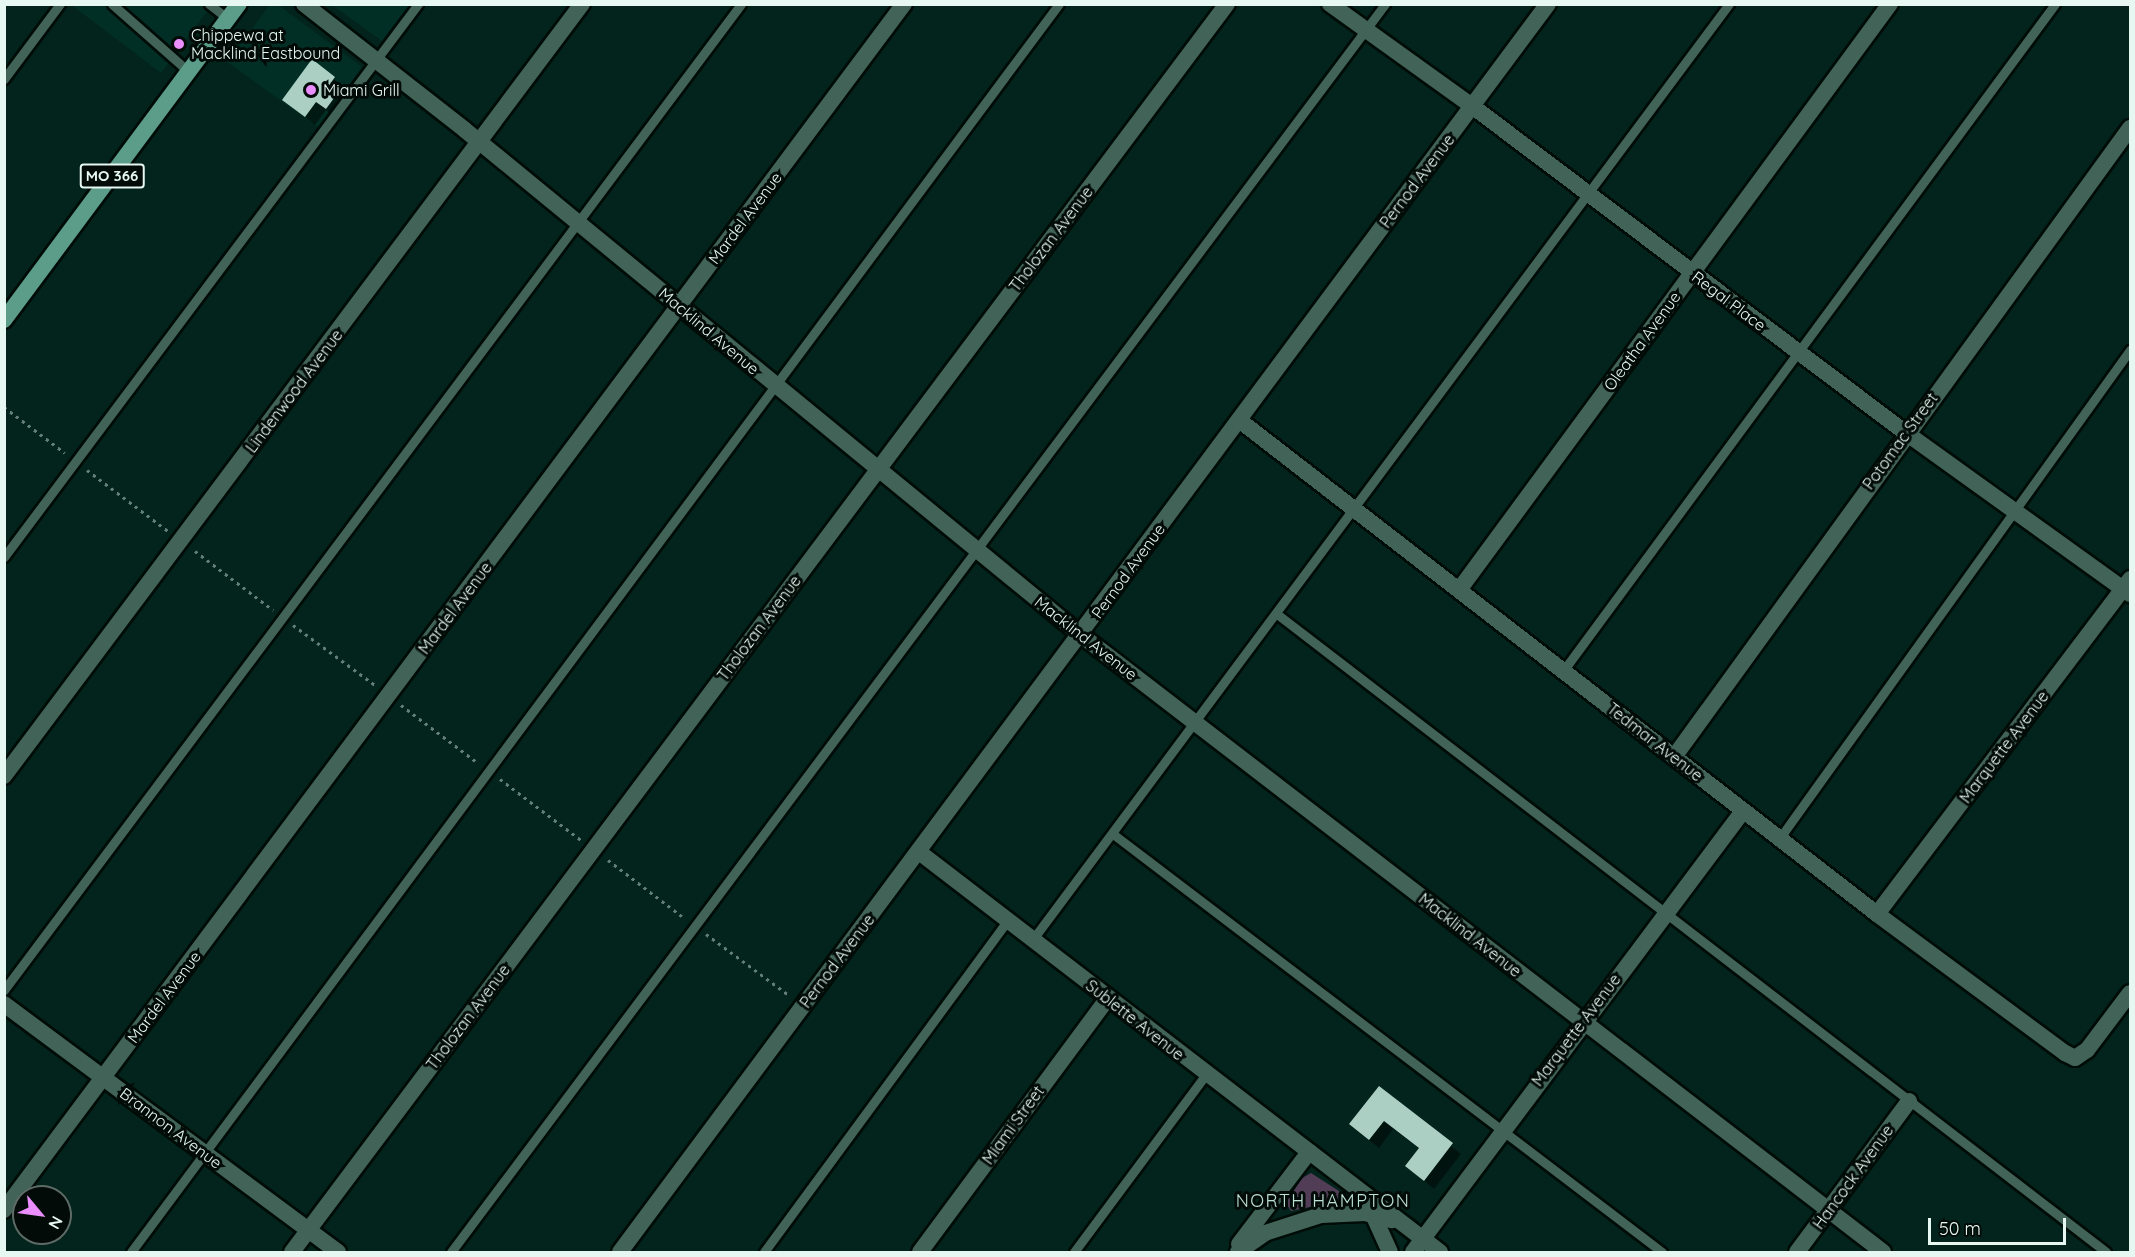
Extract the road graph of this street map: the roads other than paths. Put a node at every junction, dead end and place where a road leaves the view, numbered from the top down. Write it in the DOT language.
graph roads {
  1 [pos="60,4"];
  2 [pos="112,4"];
  3 [pos="209,4"];
  4 [pos="239,4"];
  5 [pos="418,4"];
  6 [pos="582,4"];
  7 [pos="741,4"];
  8 [pos="904,4"];
  9 [pos="1059,4"];
  10 [pos="1227,4"];
  11 [pos="1330,4"];
  12 [pos="1385,4"];
  13 [pos="1548,4"];
  14 [pos="1729,4"];
  15 [pos="1890,4"];
  16 [pos="2055,4"];
  17 [pos="312,7"];
  18 [pos="228,19"];
  19 [pos="1366,31"];
  20 [pos="378,59"];
  21 [pos="189,72"];
  22 [pos="4,79"];
  23 [pos="1472,106"];
  24 [pos="2130,128"];
  25 [pos="480,142"];
  26 [pos="1587,195"];
  27 [pos="579,224"];
  28 [pos="1692,273"];
  29 [pos="680,307"];
  30 [pos="4,320"];
  31 [pos="2130,350"];
  32 [pos="1798,353"];
  33 [pos="777,387"];
  34 [pos="1239,420"];
  35 [pos="1905,434"];
  36 [pos="878,469"];
  37 [pos="1354,509"];
  38 [pos="2012,510"];
  39 [pos="978,552"];
  40 [pos="4,557"];
  41 [pos="2128,588"];
  42 [pos="1459,590"];
  43 [pos="1277,614"];
  44 [pos="1081,635"];
  45 [pos="1563,671"];
  46 [pos="1195,723"];
  47 [pos="1674,757"];
  48 [pos="4,776"];
  49 [pos="1743,811"];
  50 [pos="1113,834"];
  51 [pos="1779,839"];
  52 [pos="919,852"];
  53 [pos="1877,914"];
  54 [pos="1666,915"];
  55 [pos="1008,920"];
  56 [pos="1034,939"];
  57 [pos="4,990"];
  58 [pos="2130,993"];
  59 [pos="1107,999"];
  60 [pos="4,1004"];
  61 [pos="1582,1021"];
  62 [pos="1206,1074"];
  63 [pos="104,1078"];
  64 [pos="1909,1101"];
  65 [pos="1502,1129"];
  66 [pos="1309,1152"];
  67 [pos="206,1153"];
  68 [pos="1353,1185"];
  69 [pos="4,1210"];
  70 [pos="1828,1210"];
  71 [pos="1374,1215"];
  72 [pos="1404,1225"];
  73 [pos="308,1230"];
  74 [pos="1418,1246"];
  75 [pos="131,1252"];
  76 [pos="292,1252"];
  77 [pos="338,1252"];
  78 [pos="452,1252"];
  79 [pos="620,1252"];
  80 [pos="764,1252"];
  81 [pos="920,1252"];
  82 [pos="1074,1252"];
  83 [pos="1236,1252"];
  84 [pos="1390,1252"];
  85 [pos="1440,1252"];
  86 [pos="1662,1252"];
  87 [pos="1797,1252"];
  88 [pos="1882,1252"];
  89 [pos="2106,1252"];
  1 -- 22 [label="lane"];
  2 -- 21 [label="lane"];
  3 -- 18 [label="lane"];
  4 -- 18 [label="main road, MO 366"];
  5 -- 20 [label="lane"];
  6 -- 25 [label="street, Lindenwood Avenue"];
  7 -- 27 [label="lane"];
  8 -- 29 [label="street, Mardel Avenue"];
  9 -- 33 [label="lane"];
  10 -- 36 [label="street, Tholozan Avenue"];
  11 -- 19 [label="street, Regal Place"];
  12 -- 19 [label="lane"];
  13 -- 23 [label="street, Pernod Avenue"];
  14 -- 26 [label="lane"];
  15 -- 28 [label="street, Oleatha Avenue"];
  16 -- 32 [label="lane"];
  17 -- 20 [label="street, Macklind Avenue"];
  18 -- 21 [label="main road, MO 366"];
  19 -- 23 [label="street, Regal Place"];
  19 -- 39 [label="lane"];
  20 -- 25 [label="street, Macklind Avenue"];
  20 -- 40 [label="lane"];
  21 -- 30 [label="main road, MO 366"];
  23 -- 26 [label="street, Regal Place"];
  23 -- 34 [label="street, Pernod Avenue"];
  24 -- 35 [label="street, Potomac Street"];
  25 -- 27 [label="street, Macklind Avenue"];
  25 -- 48 [label="street, Lindenwood Avenue"];
  26 -- 28 [label="street, Regal Place"];
  26 -- 37 [label="lane"];
  27 -- 29 [label="street, Macklind Avenue"];
  27 -- 57 [label="lane"];
  28 -- 32 [label="street, Regal Place"];
  28 -- 42 [label="street, Oleatha Avenue"];
  29 -- 33 [label="street, Macklind Avenue"];
  29 -- 63 [label="street, Mardel Avenue"];
  31 -- 38 [label="lane"];
  32 -- 35 [label="street, Regal Place"];
  32 -- 45 [label="lane"];
  33 -- 36 [label="street, Macklind Avenue"];
  33 -- 67 [label="lane"];
  34 -- 37 [label="street, Tedmar Avenue"];
  34 -- 44 [label="street, Pernod Avenue"];
  35 -- 38 [label="street, Regal Place"];
  35 -- 47 [label="street, Potomac Street"];
  36 -- 39 [label="street, Macklind Avenue"];
  36 -- 73 [label="street, Tholozan Avenue"];
  37 -- 42 [label="street, Tedmar Avenue"];
  37 -- 43 [label="lane"];
  38 -- 41 [label="street, Regal Place"];
  38 -- 51 [label="lane"];
  39 -- 44 [label="street, Macklind Avenue"];
  39 -- 78 [label="lane"];
  41 -- 53 [label="street, Marquette Avenue"];
  42 -- 45 [label="street, Tedmar Avenue"];
  43 -- 46 [label="lane"];
  43 -- 54 [label="lane"];
  44 -- 46 [label="street, Macklind Avenue"];
  44 -- 52 [label="street, Pernod Avenue"];
  45 -- 47 [label="street, Tedmar Avenue"];
  46 -- 50 [label="lane"];
  46 -- 61 [label="street, Macklind Avenue"];
  47 -- 49 [label="street, Tedmar Avenue"];
  49 -- 51 [label="street, Tedmar Avenue"];
  49 -- 54 [label="street, Marquette Avenue"];
  50 -- 56 [label="lane"];
  50 -- 65 [label="lane"];
  51 -- 53 [label="street, Tedmar Avenue"];
  52 -- 55 [label="street, Sublette Avenue"];
  52 -- 79 [label="street, Pernod Avenue"];
  53 -- 58 [label="street, Tedmar Avenue"];
  54 -- 61 [label="street, Marquette Avenue"];
  54 -- 64 [label="lane"];
  55 -- 56 [label="street, Sublette Avenue"];
  55 -- 80 [label="lane"];
  56 -- 59 [label="street, Sublette Avenue"];
  59 -- 62 [label="street, Sublette Avenue"];
  59 -- 81 [label="street, Miami Street"];
  60 -- 63 [label="street, Brannon Avenue"];
  61 -- 65 [label="street, Marquette Avenue"];
  61 -- 70 [label="street, Macklind Avenue"];
  62 -- 66 [label="street, Sublette Avenue"];
  62 -- 82 [label="lane"];
  63 -- 67 [label="street, Brannon Avenue"];
  63 -- 69 [label="street, Mardel Avenue"];
  64 -- 70 [label="street, Hancock Avenue"];
  64 -- 89 [label="lane"];
  65 -- 74 [label="street, Marquette Avenue"];
  65 -- 86 [label="lane"];
  66 -- 68 [label="street, Sublette Avenue"];
  66 -- 83 [label="street"];
  67 -- 73 [label="street, Brannon Avenue"];
  67 -- 75 [label="lane"];
  68 -- 71 [label="street, Sublette Avenue"];
  68 -- 72 [label="street, Sublette Avenue"];
  70 -- 87 [label="street, Hancock Avenue"];
  70 -- 88 [label="street, Macklind Avenue"];
  71 -- 72 [label="street"];
  71 -- 83 [label="street"];
  71 -- 84 [label="street, Sublette Avenue"];
  72 -- 74 [label="street, Sublette Avenue"];
  73 -- 76 [label="street, Tholozan Avenue"];
  73 -- 77 [label="street, Brannon Avenue"];
  74 -- 85 [label="street, Sublette Avenue"];
}
